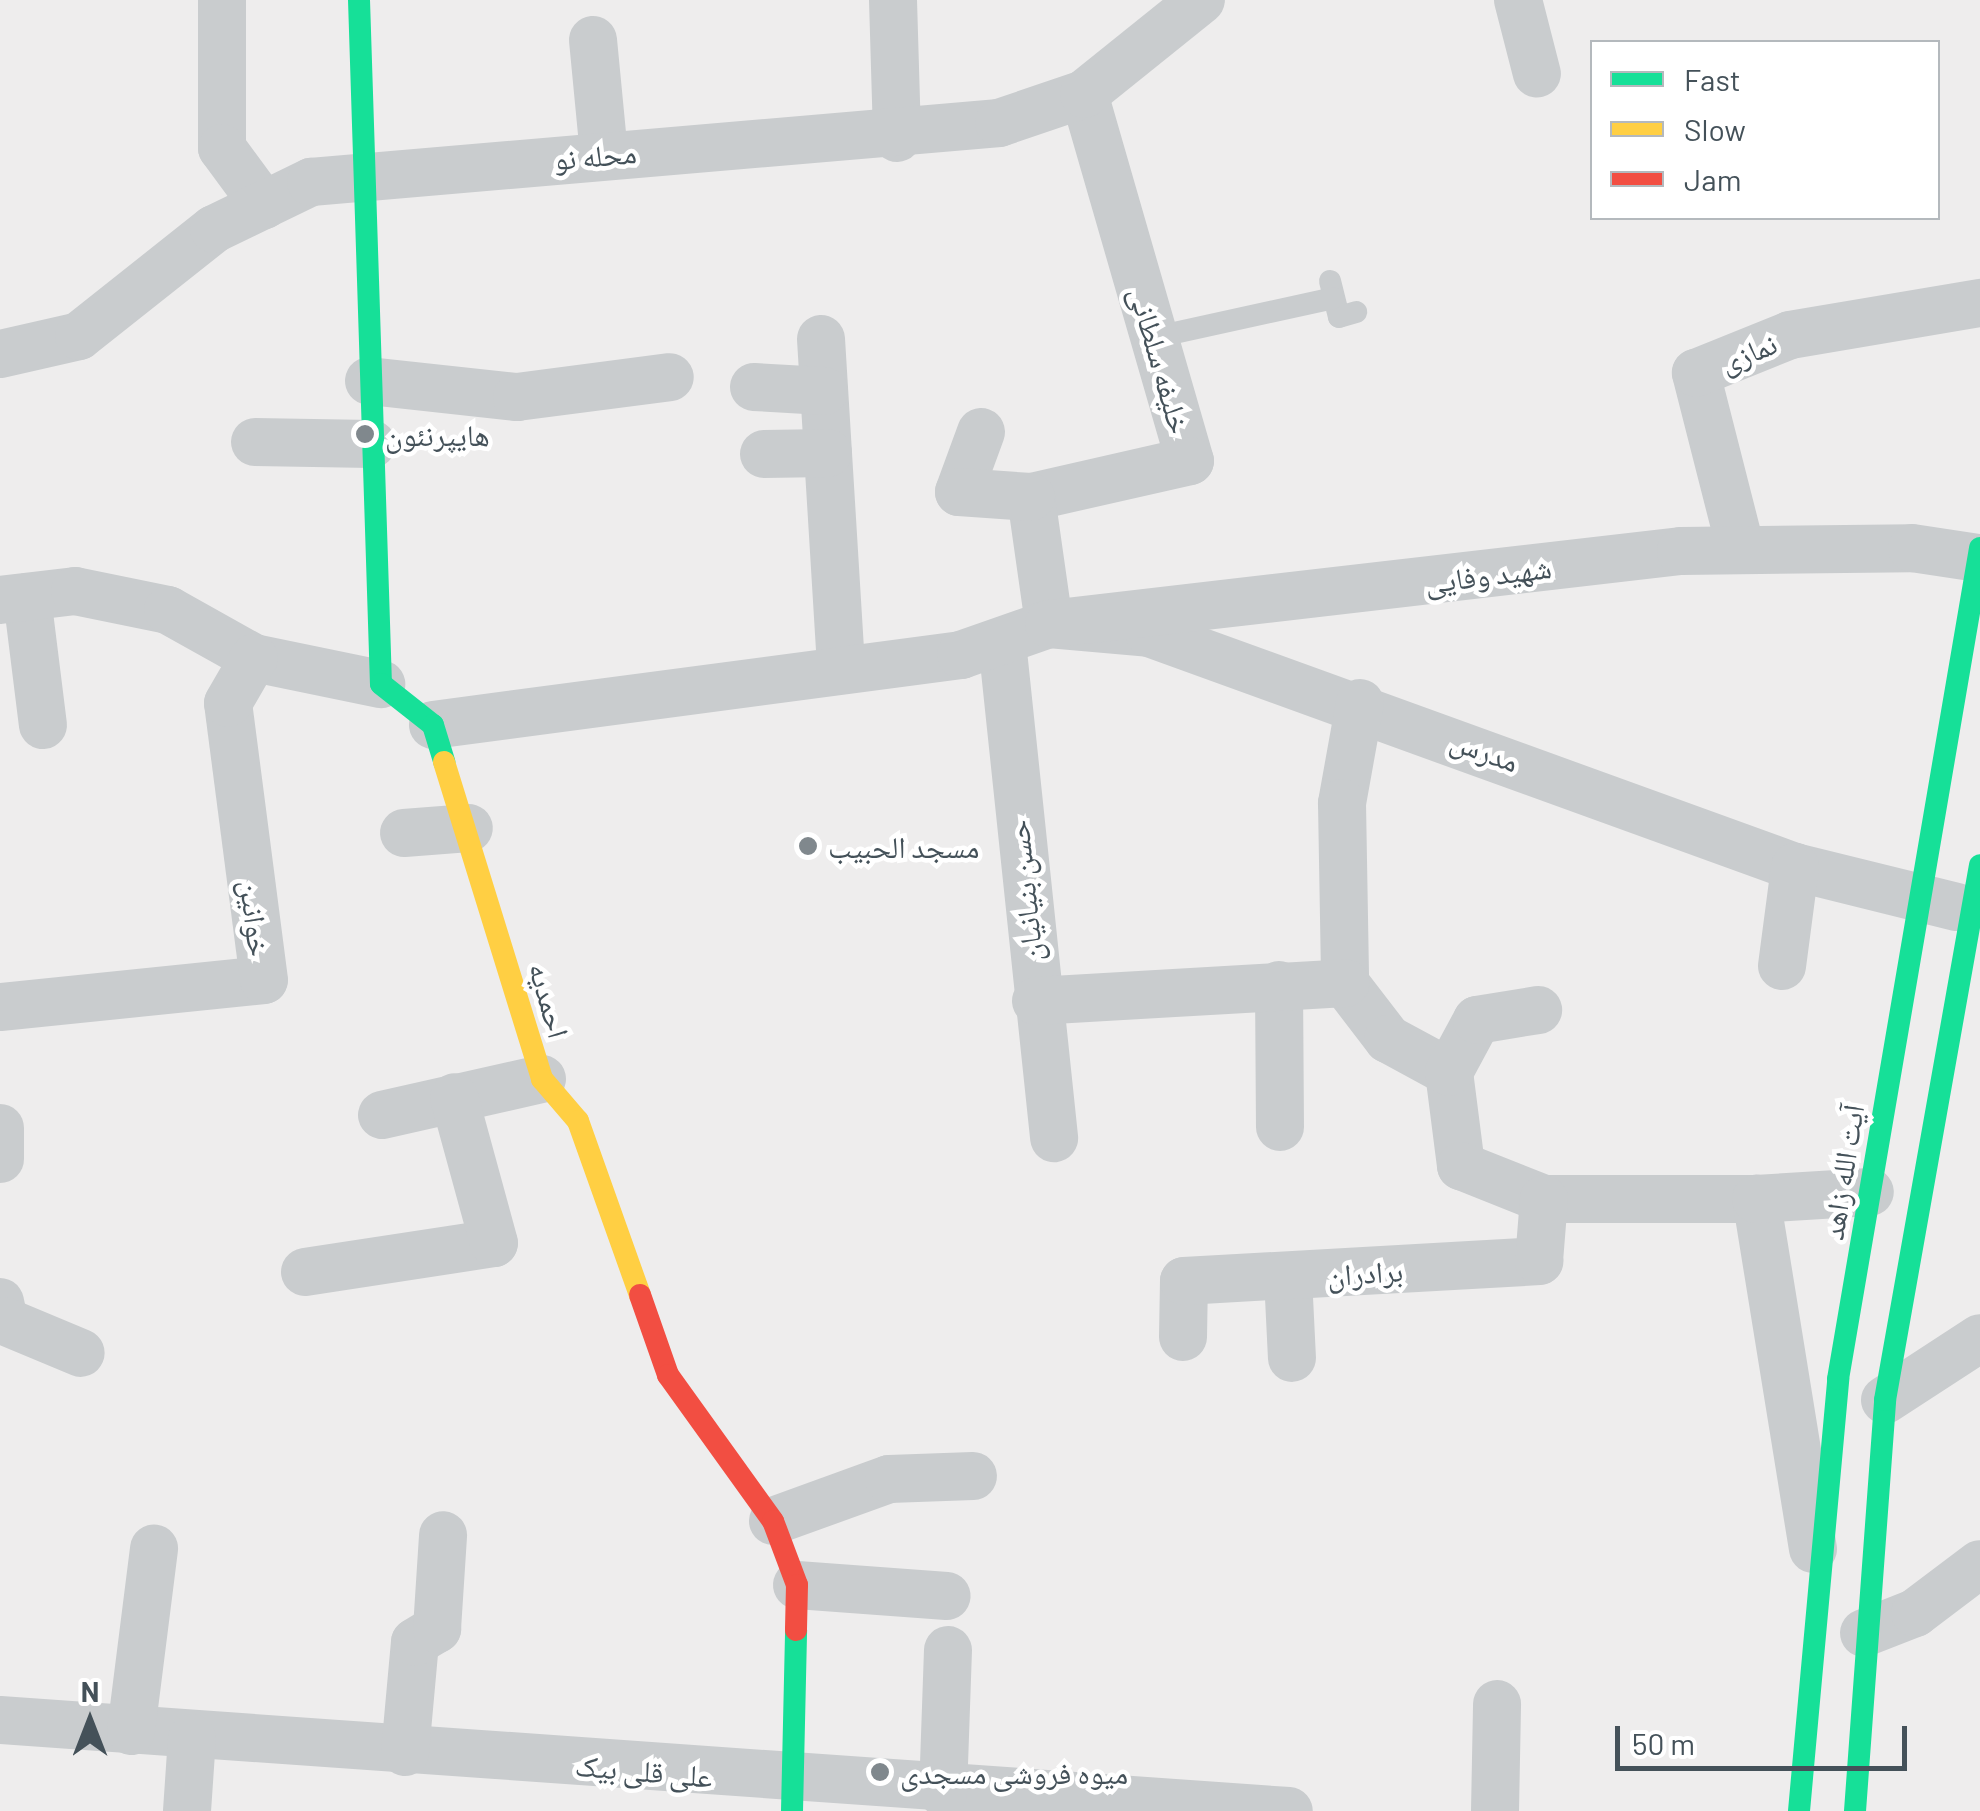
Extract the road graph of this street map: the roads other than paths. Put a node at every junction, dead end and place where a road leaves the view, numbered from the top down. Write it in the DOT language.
graph roads {
  1 [pos="222,0"];
  2 [pos="360,0"];
  3 [pos="893,0"];
  4 [pos="1199,0"];
  5 [pos="1518,0"];
  6 [pos="593,40"];
  7 [pos="1536,74"];
  8 [pos="1084,94"];
  9 [pos="896,138"];
  10 [pos="604,154"];
  11 [pos="358,175"];
  12 [pos="264,205"];
  13 [pos="1980,303"];
  14 [pos="1356,312"];
  15 [pos="1156,337"];
  16 [pos="821,339"];
  17 [pos="0,354"];
  18 [pos="670,377"];
  19 [pos="368,381"];
  20 [pos="754,387"];
  21 [pos="824,391"];
  22 [pos="981,432"];
  23 [pos="256,442"];
  24 [pos="372,444"];
  25 [pos="828,453"];
  26 [pos="764,454"];
  27 [pos="1030,497"];
  28 [pos="1741,550"];
  29 [pos="1979,553"];
  30 [pos="13,598"];
  31 [pos="1049,624"];
  32 [pos="1002,642"];
  33 [pos="254,658"];
  34 [pos="841,669"];
  35 [pos="381,684"];
  36 [pos="1360,703"];
  37 [pos="43,725"];
  38 [pos="433,726"];
  39 [pos="469,828"];
  40 [pos="404,833"];
  41 [pos="1980,864"];
  42 [pos="1796,867"];
  43 [pos="1917,896"];
  44 [pos="1976,911"];
  45 [pos="1782,966"];
  46 [pos="1345,983"];
  47 [pos="1280,985"];
  48 [pos="1036,1001"];
  49 [pos="0,1007"];
  50 [pos="1538,1010"];
  51 [pos="1449,1072"];
  52 [pos="542,1080"];
  53 [pos="454,1097"];
  54 [pos="382,1115"];
  55 [pos="1280,1127"];
  56 [pos="0,1128"];
  57 [pos="1054,1138"];
  58 [pos="0,1159"];
  59 [pos="1870,1192"];
  60 [pos="1544,1199"];
  61 [pos="1756,1199"];
  62 [pos="305,1272"];
  63 [pos="1288,1277"];
  64 [pos="1,1315"];
  65 [pos="1183,1336"];
  66 [pos="1980,1338"];
  67 [pos="81,1353"];
  68 [pos="1292,1358"];
  69 [pos="1885,1400"];
  70 [pos="974,1476"];
  71 [pos="774,1521"];
  72 [pos="443,1535"];
  73 [pos="154,1548"];
  74 [pos="1815,1562"];
  75 [pos="1980,1564"];
  76 [pos="797,1585"];
  77 [pos="947,1596"];
  78 [pos="1864,1633"];
  79 [pos="948,1650"];
  80 [pos="1496,1704"];
  81 [pos="0,1720"];
  82 [pos="131,1732"];
  83 [pos="192,1738"];
  84 [pos="406,1752"];
  85 [pos="943,1792"];
  86 [pos="792,1796"];
  87 [pos="1030,1804"];
  88 [pos="1129,1807"];
  89 [pos="1264,1810"];
  90 [pos="187,1811"];
  91 [pos="1494,1811"];
  92 [pos="1799,1811"];
  93 [pos="1855,1811"];
  1 -- 12 [label="street"];
  2 -- 11 [label="main road"];
  3 -- 9 [label="street"];
  4 -- 8 [label="street, محله نو"];
  5 -- 7 [label="street"];
  6 -- 10 [label="street"];
  8 -- 9 [label="street, محله نو"];
  8 -- 15 [label="street, خلیفه سلطانی"];
  9 -- 10 [label="street, محله نو"];
  10 -- 11 [label="street, محله نو"];
  11 -- 12 [label="street, محله نو"];
  11 -- 19 [label="main road"];
  12 -- 17 [label="street, محله نو"];
  13 -- 28 [label="street, نمازی"];
  14 -- 15 [label="lane"];
  15 -- 27 [label="street, خلیفه سلطانی"];
  16 -- 21 [label="street"];
  18 -- 19 [label="street"];
  19 -- 24 [label="main road"];
  20 -- 21 [label="street"];
  21 -- 25 [label="street"];
  22 -- 27 [label="street"];
  23 -- 24 [label="street"];
  24 -- 35 [label="main road"];
  25 -- 26 [label="street"];
  25 -- 34 [label="street"];
  27 -- 31 [label="street"];
  28 -- 29 [label="street, شهید وفایی"];
  28 -- 31 [label="street, شهید وفایی"];
  29 -- 43 [label="main road, آیت الله زاهد"];
  30 -- 33 [label="street"];
  30 -- 37 [label="street"];
  31 -- 32 [label="street, شهید وفایی"];
  31 -- 36 [label="street, مدرس"];
  32 -- 34 [label="street"];
  32 -- 48 [label="street, حسن بنیانیان"];
  33 -- 35 [label="street"];
  33 -- 49 [label="street, خوانین"];
  34 -- 38 [label="street"];
  35 -- 38 [label="main road"];
  36 -- 42 [label="street, مدرس"];
  36 -- 46 [label="street"];
  38 -- 39 [label="main road, احمدیه"];
  39 -- 40 [label="street"];
  39 -- 52 [label="main road, احمدیه"];
  41 -- 44 [label="main road"];
  42 -- 43 [label="street, مدرس"];
  42 -- 45 [label="street"];
  43 -- 44 [label="street, مدرس"];
  43 -- 59 [label="main road, آیت الله زاهد"];
  44 -- 69 [label="main road"];
  46 -- 47 [label="street"];
  46 -- 51 [label="street"];
  47 -- 48 [label="street"];
  47 -- 55 [label="street"];
  48 -- 57 [label="street, حسن بنیانیان"];
  50 -- 51 [label="street"];
  51 -- 60 [label="street"];
  52 -- 53 [label="street"];
  52 -- 71 [label="main road, احمدیه"];
  53 -- 54 [label="street"];
  53 -- 62 [label="street"];
  56 -- 58 [label="street"];
  59 -- 61 [label="street"];
  59 -- 74 [label="main road, آیت الله زاهد"];
  60 -- 61 [label="street"];
  60 -- 63 [label="street, برادران"];
  61 -- 74 [label="street"];
  63 -- 65 [label="street, برادران"];
  63 -- 68 [label="street"];
  64 -- 67 [label="street"];
  66 -- 69 [label="street"];
  69 -- 78 [label="main road"];
  70 -- 71 [label="street"];
  71 -- 76 [label="main road, احمدیه"];
  72 -- 84 [label="street"];
  73 -- 82 [label="street"];
  74 -- 92 [label="main road, آیت الله زاهد"];
  75 -- 78 [label="street"];
  76 -- 77 [label="street"];
  76 -- 86 [label="main road, احمدیه"];
  78 -- 93 [label="main road"];
  79 -- 85 [label="street"];
  80 -- 91 [label="street"];
  81 -- 82 [label="street, علی قلی بیک"];
  82 -- 83 [label="street, علی قلی بیک"];
  83 -- 84 [label="street, علی قلی بیک"];
  83 -- 90 [label="street"];
  84 -- 86 [label="street, علی قلی بیک"];
  85 -- 86 [label="street, علی قلی بیک"];
  85 -- 87 [label="street, علی قلی بیک"];
  87 -- 88 [label="street, علی قلی بیک"];
  88 -- 89 [label="street, علی قلی بیک"];
}
